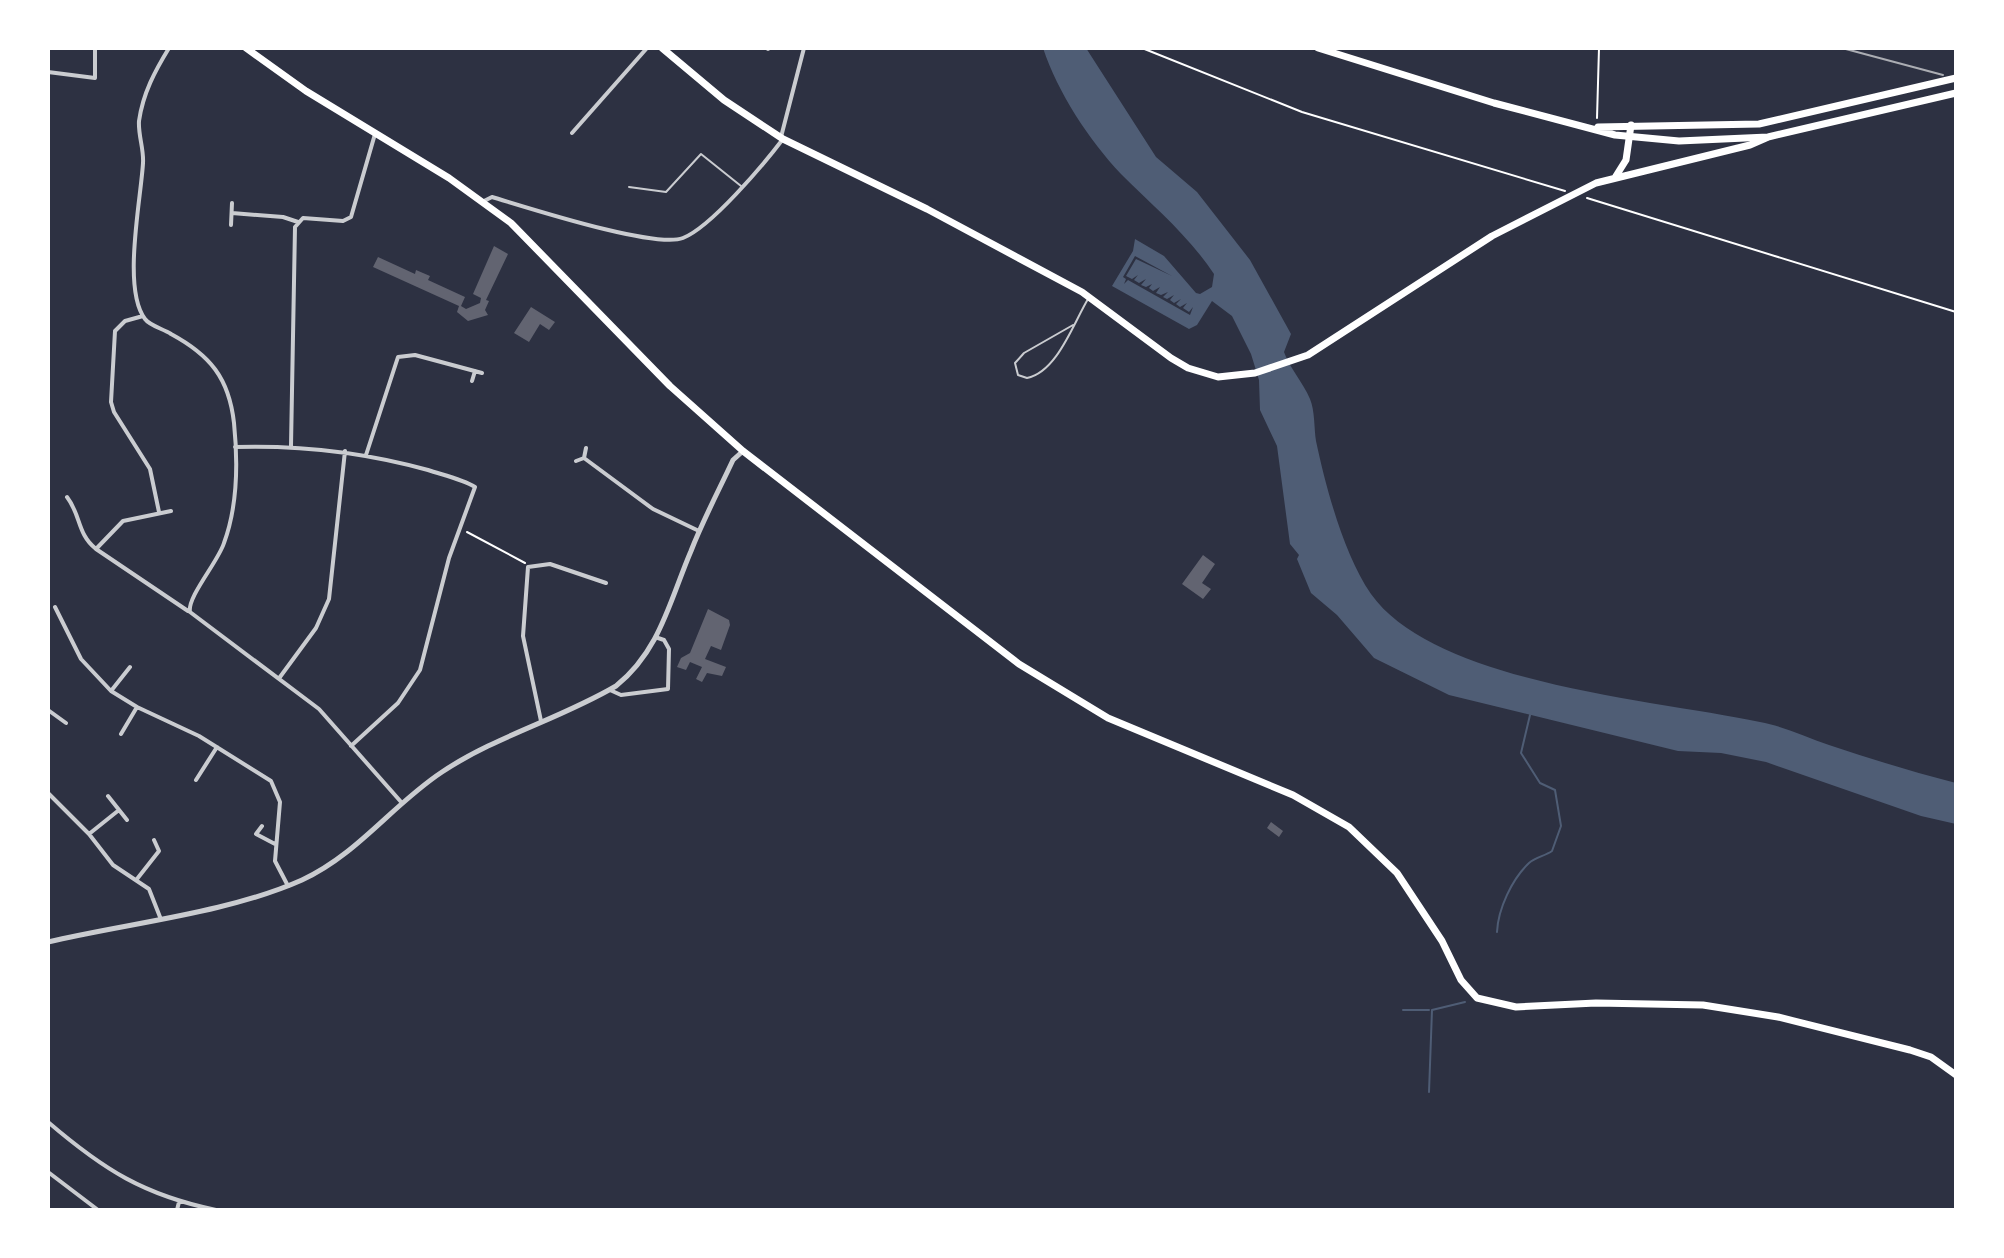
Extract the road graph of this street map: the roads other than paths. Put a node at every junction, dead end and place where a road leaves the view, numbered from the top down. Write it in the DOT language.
graph roads {
  1 [pos="95,48"];
  2 [pos="169,48"];
  3 [pos="246,48"];
  4 [pos="647,48"];
  5 [pos="662,48"];
  6 [pos="804,48"];
  7 [pos="1318,48"];
  8 [pos="48,72"];
  9 [pos="1956,78"];
  10 [pos="1956,93"];
  11 [pos="1631,125"];
  12 [pos="1596,127"];
  13 [pos="572,133"];
  14 [pos="375,134"];
  15 [pos="1630,137"];
  16 [pos="1768,137"];
  17 [pos="782,138"];
  18 [pos="1626,160"];
  19 [pos="1645,169"];
  20 [pos="1616,176"];
  21 [pos="629,187"];
  22 [pos="742,187"];
  23 [pos="484,201"];
  24 [pos="232,203"];
  25 [pos="232,213"];
  26 [pos="298,222"];
  27 [pos="231,225"];
  28 [pos="1088,298"];
  29 [pos="143,316"];
  30 [pos="1073,325"];
  31 [pos="475,371"];
  32 [pos="482,373"];
  33 [pos="472,381"];
  34 [pos="291,446"];
  35 [pos="235,447"];
  36 [pos="586,448"];
  37 [pos="345,451"];
  38 [pos="743,451"];
  39 [pos="366,455"];
  40 [pos="584,458"];
  41 [pos="576,461"];
  42 [pos="67,497"];
  43 [pos="171,511"];
  44 [pos="159,512"];
  45 [pos="699,531"];
  46 [pos="96,549"];
  47 [pos="606,583"];
  48 [pos="55,607"];
  49 [pos="190,612"];
  50 [pos="658,638"];
  51 [pos="130,667"];
  52 [pos="280,677"];
  53 [pos="610,690"];
  54 [pos="111,691"];
  55 [pos="137,707"];
  56 [pos="48,710"];
  57 [pos="541,721"];
  58 [pos="66,723"];
  59 [pos="121,734"];
  60 [pos="351,746"];
  61 [pos="217,747"];
  62 [pos="196,780"];
  63 [pos="48,793"];
  64 [pos="108,796"];
  65 [pos="402,803"];
  66 [pos="119,810"];
  67 [pos="127,820"];
  68 [pos="262,826"];
  69 [pos="89,834"];
  70 [pos="154,840"];
  71 [pos="275,844"];
  72 [pos="137,879"];
  73 [pos="288,886"];
  74 [pos="160,917"];
  75 [pos="48,942"];
  76 [pos="1956,1075"];
  77 [pos="48,1122"];
  78 [pos="48,1172"];
  79 [pos="179,1202"];
  80 [pos="98,1210"];
  81 [pos="177,1210"];
  82 [pos="216,1210"];
  1 -- 8 [label="street"];
  2 -- 29 [label="street"];
  3 -- 14 [label="main road"];
  4 -- 13 [label="street"];
  5 -- 17 [label="main road"];
  6 -- 17 [label="street"];
  7 -- 12 [label="main road"];
  9 -- 11 [label="main road"];
  10 -- 16 [label="main road"];
  11 -- 12 [label="main road"];
  11 -- 15 [label="main road"];
  12 -- 15 [label="main road"];
  14 -- 23 [label="main road"];
  14 -- 26 [label="street"];
  15 -- 16 [label="main road"];
  15 -- 18 [label="main road"];
  16 -- 19 [label="main road"];
  17 -- 22 [label="street"];
  17 -- 28 [label="main road"];
  18 -- 19 [label="main road"];
  18 -- 20 [label="main road"];
  19 -- 20 [label="main road"];
  20 -- 28 [label="main road"];
  21 -- 22 [label="lane"];
  22 -- 23 [label="street"];
  23 -- 38 [label="main road"];
  24 -- 25 [label="street"];
  25 -- 26 [label="street"];
  25 -- 27 [label="street"];
  26 -- 34 [label="street"];
  28 -- 30 [label="lane"];
  29 -- 35 [label="street"];
  29 -- 44 [label="street"];
  30 -- 30 [label="lane"];
  31 -- 32 [label="street"];
  31 -- 33 [label="street"];
  31 -- 39 [label="street"];
  34 -- 35 [label="street"];
  34 -- 37 [label="street"];
  35 -- 49 [label="street"];
  36 -- 40 [label="street"];
  37 -- 39 [label="street"];
  37 -- 52 [label="street"];
  38 -- 45 [label="street"];
  38 -- 76 [label="main road"];
  39 -- 60 [label="street"];
  40 -- 41 [label="street"];
  40 -- 45 [label="street"];
  42 -- 46 [label="street"];
  43 -- 44 [label="street"];
  44 -- 46 [label="street"];
  45 -- 50 [label="street"];
  46 -- 49 [label="street"];
  47 -- 57 [label="street"];
  48 -- 54 [label="street"];
  49 -- 52 [label="street"];
  50 -- 53 [label="street"];
  50 -- 53 [label="street"];
  51 -- 54 [label="street"];
  52 -- 60 [label="street"];
  53 -- 57 [label="street"];
  54 -- 55 [label="street"];
  55 -- 59 [label="street"];
  55 -- 61 [label="street"];
  56 -- 58 [label="street"];
  57 -- 65 [label="street"];
  60 -- 65 [label="street"];
  61 -- 62 [label="street"];
  61 -- 71 [label="street"];
  63 -- 69 [label="street"];
  64 -- 66 [label="street"];
  65 -- 73 [label="street"];
  66 -- 67 [label="street"];
  66 -- 69 [label="street"];
  68 -- 71 [label="street"];
  69 -- 72 [label="street"];
  70 -- 72 [label="street"];
  71 -- 73 [label="street"];
  72 -- 74 [label="street"];
  73 -- 74 [label="street"];
  74 -- 75 [label="street"];
  77 -- 79 [label="street"];
  78 -- 80 [label="street"];
  79 -- 81 [label="street"];
  79 -- 82 [label="street"];
}
